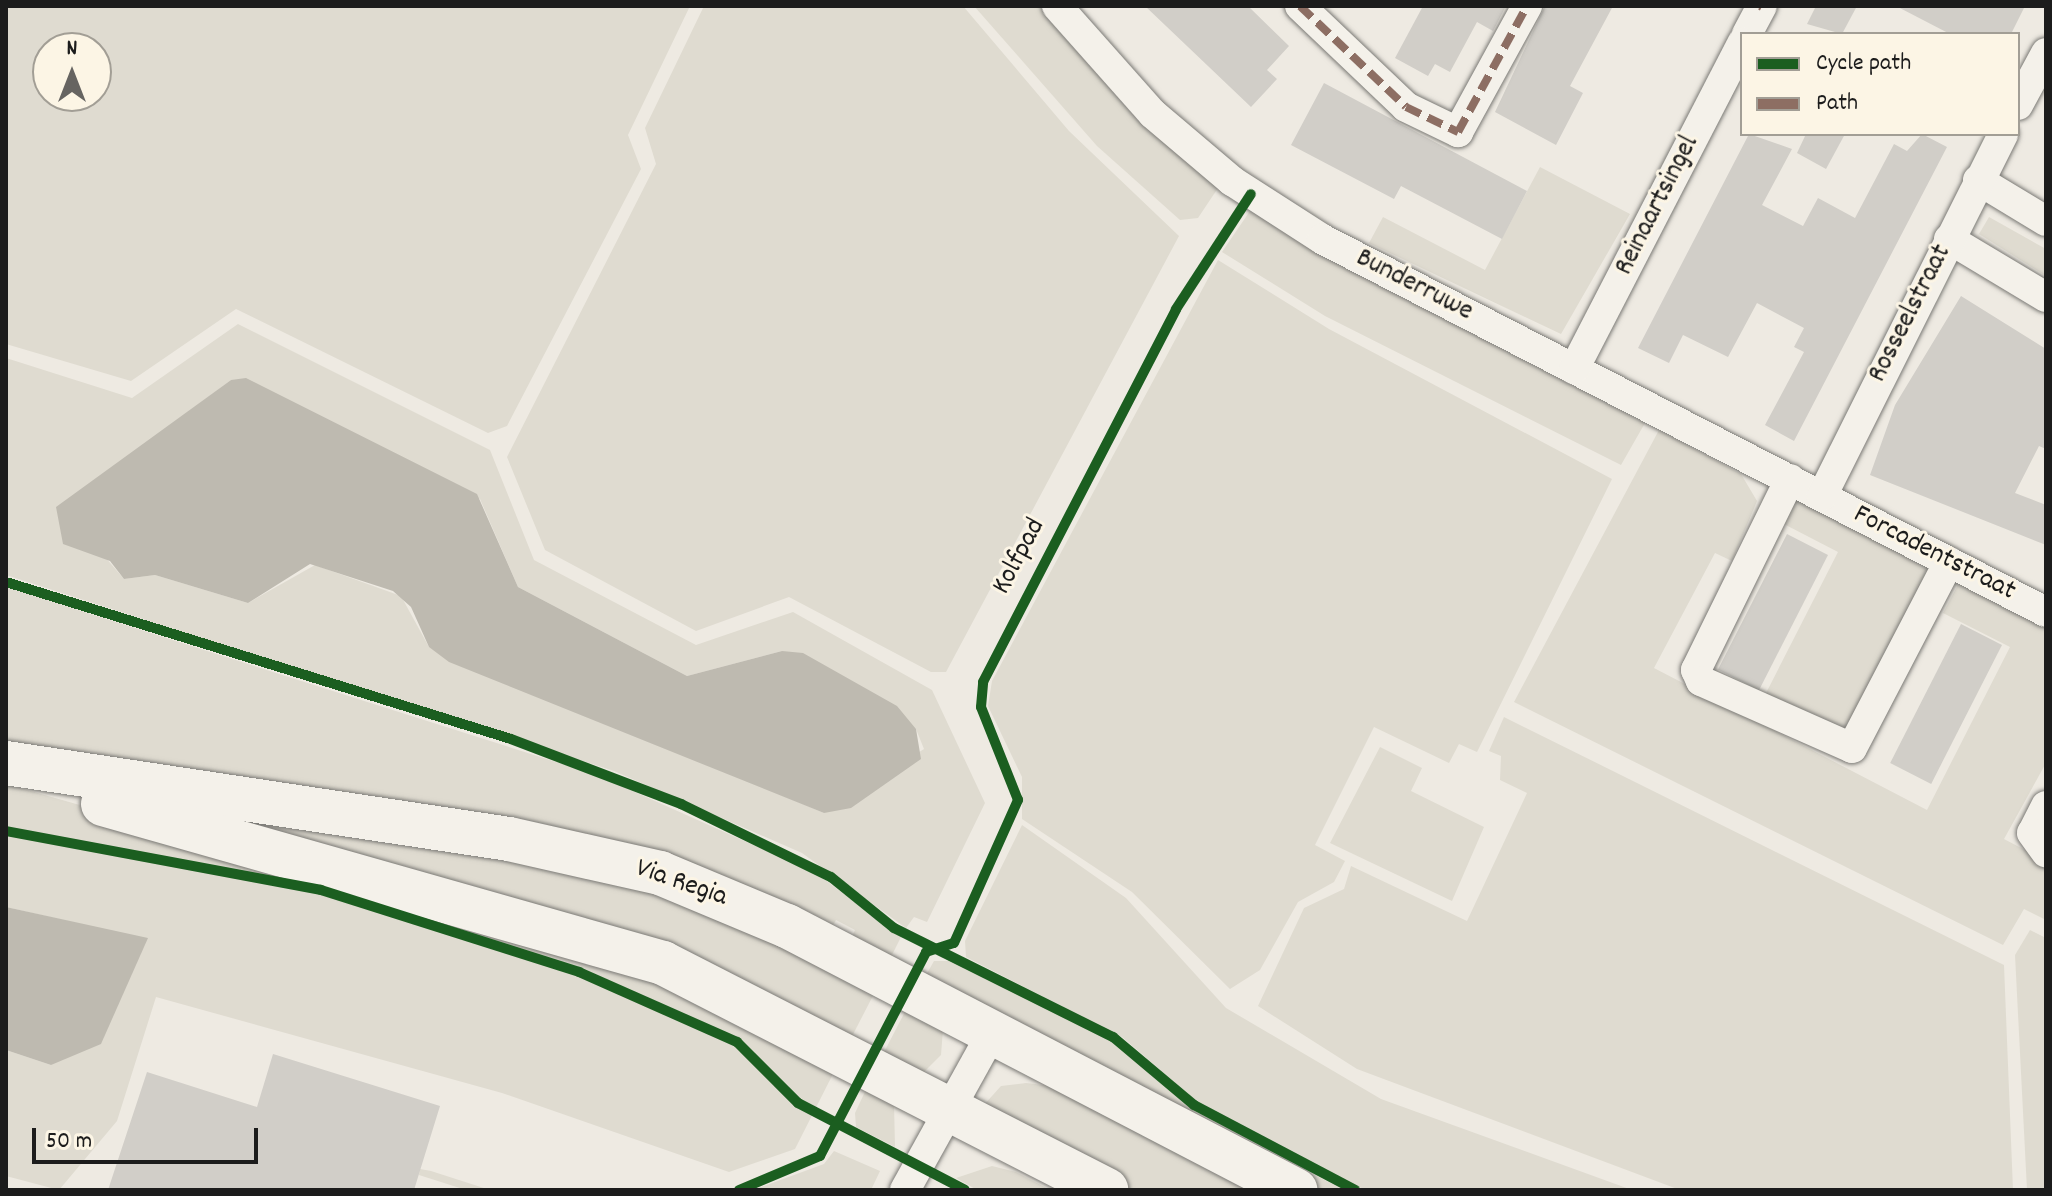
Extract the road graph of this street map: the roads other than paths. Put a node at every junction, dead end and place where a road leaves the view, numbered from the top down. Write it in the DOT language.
graph roads {
  1 [pos="1057,6"];
  2 [pos="1527,6"];
  3 [pos="1761,6"];
  4 [pos="1308,9"];
  5 [pos="1748,32"];
  6 [pos="1740,47"];
  7 [pos="2046,53"];
  8 [pos="2020,101"];
  9 [pos="2002,136"];
  10 [pos="1978,180"];
  11 [pos="2046,221"];
  12 [pos="1949,239"];
  13 [pos="2046,297"];
  14 [pos="1574,369"];
  15 [pos="1790,479"];
  16 [pos="1822,496"];
  17 [pos="1949,562"];
  18 [pos="2046,612"];
  19 [pos="6,763"];
  20 [pos="6,772"];
  21 [pos="2046,806"];
  22 [pos="2046,852"];
  23 [pos="992,1033"];
  24 [pos="950,1109"];
  25 [pos="905,1190"];
  26 [pos="1106,1190"];
  27 [pos="1295,1190"];
  1 -- 14 [label="street, Bunderruwe"];
  2 -- 4 [label="street"];
  3 -- 5 [label="street"];
  6 -- 14 [label="street, Reinaartsingel"];
  7 -- 8 [label="street"];
  9 -- 10 [label="street, Rosseelstraat"];
  10 -- 11 [label="street"];
  10 -- 12 [label="street, Rosseelstraat"];
  12 -- 13 [label="street"];
  12 -- 16 [label="street, Rosseelstraat"];
  14 -- 15 [label="street, Bunderruwe"];
  15 -- 16 [label="street, Bunderruwe"];
  15 -- 17 [label="street"];
  16 -- 17 [label="street, Forcadentstraat"];
  17 -- 18 [label="street, Forcadentstraat"];
  19 -- 23 [label="main road, Via Regia"];
  20 -- 24 [label="main road"];
  21 -- 22 [label="street"];
  23 -- 24 [label="street"];
  23 -- 27 [label="main road, Via Regia"];
  24 -- 25 [label="street"];
  24 -- 26 [label="main road"];
}
